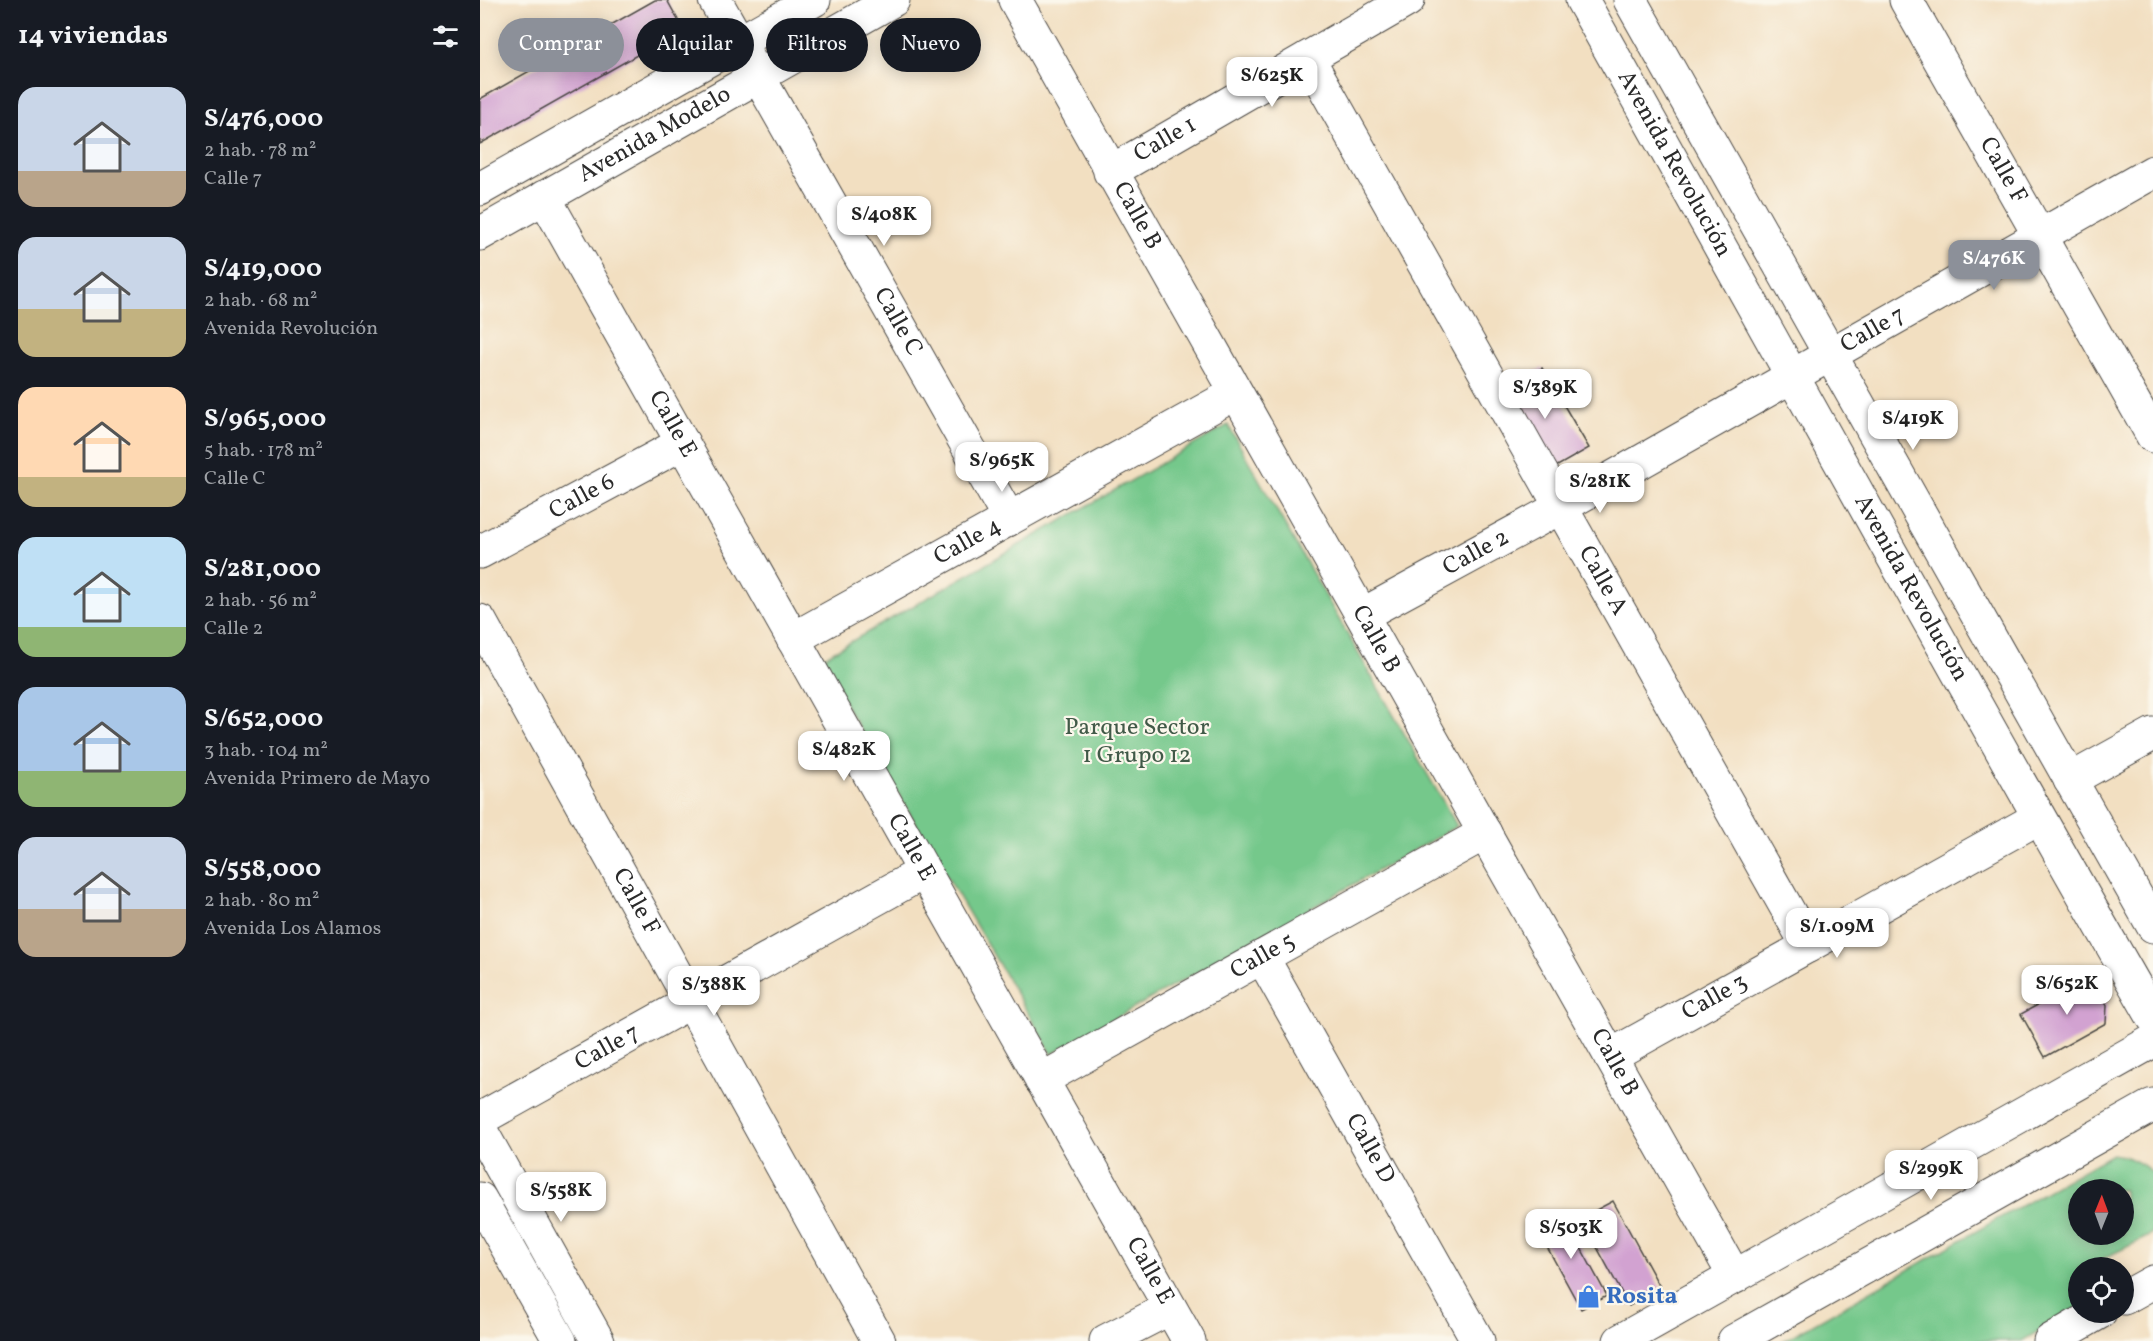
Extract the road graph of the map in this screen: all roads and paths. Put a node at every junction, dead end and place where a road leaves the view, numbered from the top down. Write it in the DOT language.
graph roads {
  1 [pos="715,0"];
  2 [pos="814,0"];
  3 [pos="893,0"];
  4 [pos="1015,0"];
  5 [pos="1408,0"];
  6 [pos="1582,0"];
  7 [pos="1630,0"];
  8 [pos="1906,0"];
  9 [pos="725,18"];
  10 [pos="754,34"];
  11 [pos="1308,58"];
  12 [pos="754,69"];
  13 [pos="686,72"];
  14 [pos="758,76"];
  15 [pos="1110,172"];
  16 [pos="2153,172"];
  17 [pos="480,189"];
  18 [pos="544,197"];
  19 [pos="480,234"];
  20 [pos="2040,236"];
  21 [pos="1811,365"];
  22 [pos="1236,393"];
  23 [pos="2153,436"];
  24 [pos="683,443"];
  25 [pos="1561,507"];
  26 [pos="1009,519"];
  27 [pos="480,552"];
  28 [pos="1362,615"];
  29 [pos="480,621"];
  30 [pos="793,639"];
  31 [pos="2153,734"];
  32 [pos="2070,780"];
  33 [pos="2038,818"];
  34 [pos="1485,834"];
  35 [pos="924,872"];
  36 [pos="2153,926"];
  37 [pos="1808,946"];
  38 [pos="1262,957"];
  39 [pos="691,1001"];
  40 [pos="2153,1017"];
  41 [pos="2153,1041"];
  42 [pos="1610,1056"];
  43 [pos="1041,1080"];
  44 [pos="2153,1105"];
  45 [pos="480,1119"];
  46 [pos="480,1129"];
  47 [pos="480,1199"];
  48 [pos="1735,1277"];
  49 [pos="2153,1282"];
  50 [pos="2134,1292"];
  51 [pos="1170,1308"];
  52 [pos="2081,1323"];
  53 [pos="560,1341"];
  54 [pos="598,1341"];
  55 [pos="879,1341"];
  56 [pos="1106,1341"];
  57 [pos="1189,1341"];
  58 [pos="1478,1341"];
  59 [pos="1620,1341"];
  60 [pos="1734,1341"];
  61 [pos="2050,1341"];
  1 -- 9 [label="street, Calle C"];
  2 -- 10 [label="street, Avenida Modelo"];
  3 -- 14 [label="street, Avenida Modelo"];
  4 -- 15 [label="street, Calle B"];
  5 -- 11 [label="street, Calle 1"];
  6 -- 21 [label="street, Avenida Revolución"];
  7 -- 21 [label="street, Avenida Revolución"];
  8 -- 20 [label="street, Calle F"];
  11 -- 15 [label="street, Calle 1"];
  11 -- 25 [label="street, Calle A"];
  12 -- 14 [label="street, Calle C"];
  13 -- 17 [label="street, Avenida Modelo"];
  14 -- 18 [label="street, Avenida Modelo"];
  14 -- 26 [label="street, Calle C"];
  15 -- 22 [label="street, Calle B"];
  16 -- 20 [label="street, Calle 7"];
  18 -- 19 [label="street, Avenida Modelo"];
  18 -- 24 [label="street, Calle E"];
  20 -- 21 [label="street, Calle 7"];
  20 -- 23 [label="street, Calle F"];
  21 -- 25 [label="street, Calle 2"];
  21 -- 32 [label="street, Avenida Revolución"];
  21 -- 33 [label="street, Avenida Revolución"];
  22 -- 26 [label="street, Calle 4"];
  22 -- 28 [label="street, Calle B"];
  24 -- 27 [label="street, Calle 6"];
  24 -- 30 [label="street, Calle E"];
  25 -- 28 [label="street, Calle 2"];
  25 -- 37 [label="street, Calle A"];
  26 -- 30 [label="street, Calle 4"];
  28 -- 34 [label="street, Calle B"];
  29 -- 39 [label="street, Calle F"];
  30 -- 35 [label="street, Calle E"];
  31 -- 32 [label="street"];
  32 -- 36 [label="street, Avenida Revolución"];
  33 -- 37 [label="street, Calle 3"];
  33 -- 40 [label="street, Avenida Revolución"];
  34 -- 38 [label="street, Calle 5"];
  34 -- 42 [label="street, Calle B"];
  35 -- 39 [label="street, Calle 7"];
  35 -- 43 [label="street, Calle E"];
  37 -- 42 [label="street, Calle 3"];
  38 -- 43 [label="street, Calle 5"];
  38 -- 58 [label="street, Calle D"];
  39 -- 45 [label="street, Calle 7"];
  39 -- 55 [label="street, Calle F"];
  41 -- 48 [label="street"];
  42 -- 48 [label="street, Calle B"];
  43 -- 51 [label="street, Calle E"];
  44 -- 60 [label="street"];
  46 -- 54 [label="street"];
  47 -- 53 [label="street"];
  48 -- 59 [label="street"];
  49 -- 50 [label="street"];
  51 -- 56 [label="street"];
  51 -- 57 [label="street, Calle E"];
  52 -- 61 [label="street"];
}
